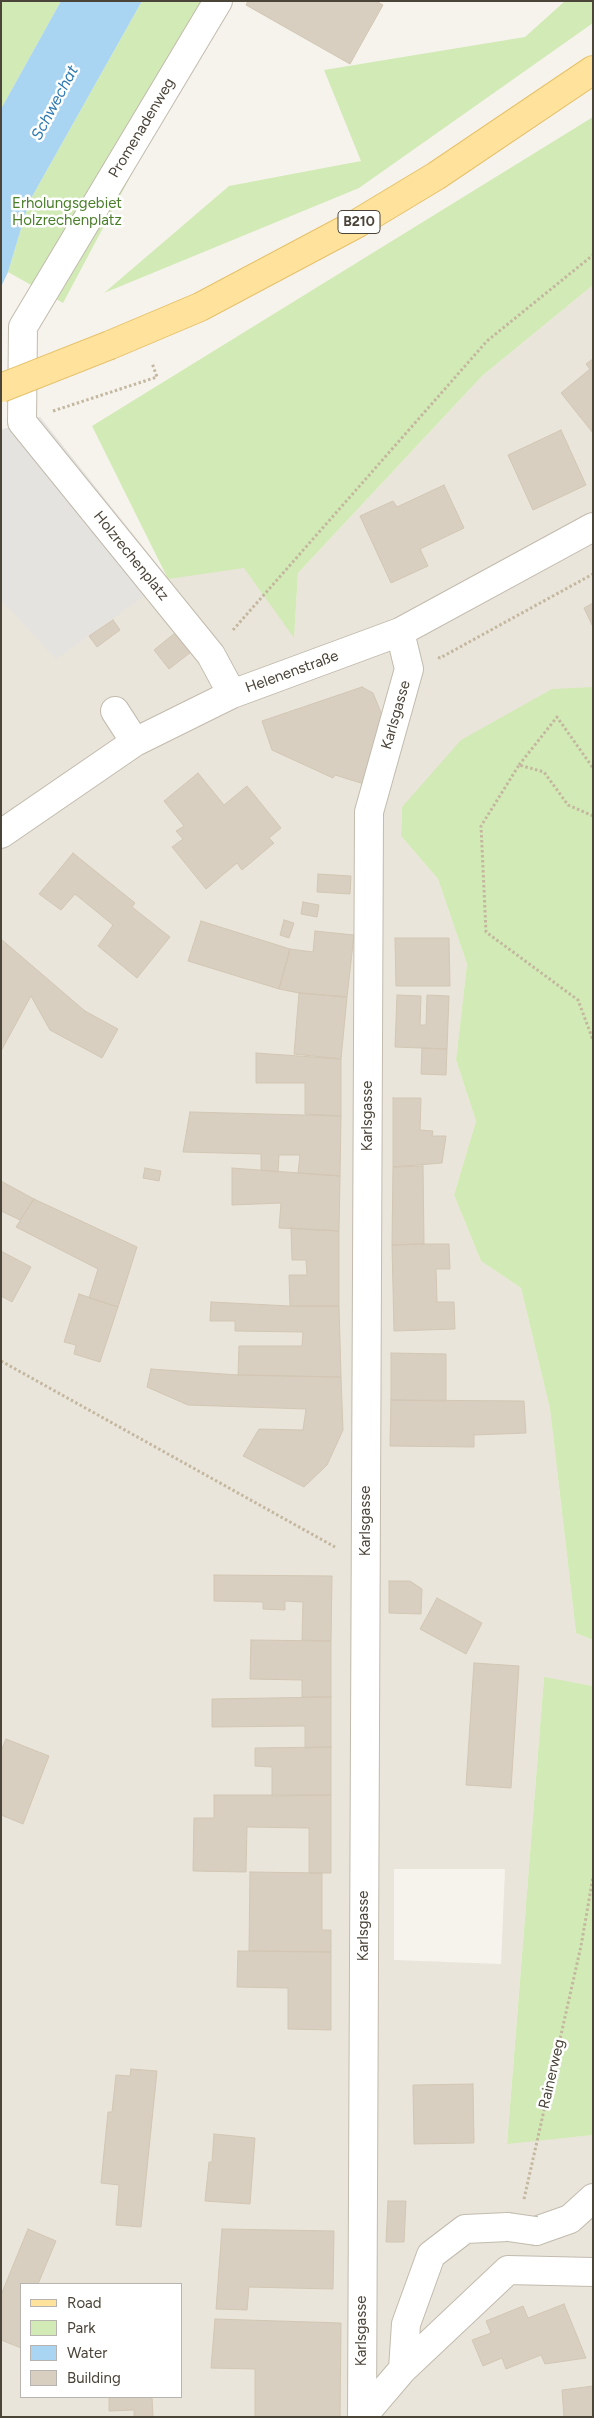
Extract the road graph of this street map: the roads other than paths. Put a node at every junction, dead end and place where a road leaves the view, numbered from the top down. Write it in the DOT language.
graph roads {
  1 [pos="218,1"];
  2 [pos="593,70"];
  3 [pos="1,388"];
  4 [pos="22,422"];
  5 [pos="593,527"];
  6 [pos="400,632"];
  7 [pos="232,694"];
  8 [pos="115,711"];
  9 [pos="135,742"];
  10 [pos="1,834"];
  11 [pos="593,2198"];
  12 [pos="593,2272"];
  13 [pos="404,2370"];
  14 [pos="362,2417"];
  1 -- 4 [label="street, Promenadenweg"];
  2 -- 3 [label="main road, B210, bridge"];
  4 -- 7 [label="street, Holzrechenplatz"];
  5 -- 6 [label="street, Helenenstraße"];
  6 -- 7 [label="street, Helenenstraße"];
  6 -- 14 [label="street, Karlsgasse"];
  7 -- 9 [label="street, Helenenstraße"];
  8 -- 9 [label="street"];
  9 -- 10 [label="street, Helenenstraße"];
  11 -- 13 [label="street, bridge"];
  12 -- 13 [label="street"];
  13 -- 14 [label="street"];
}
